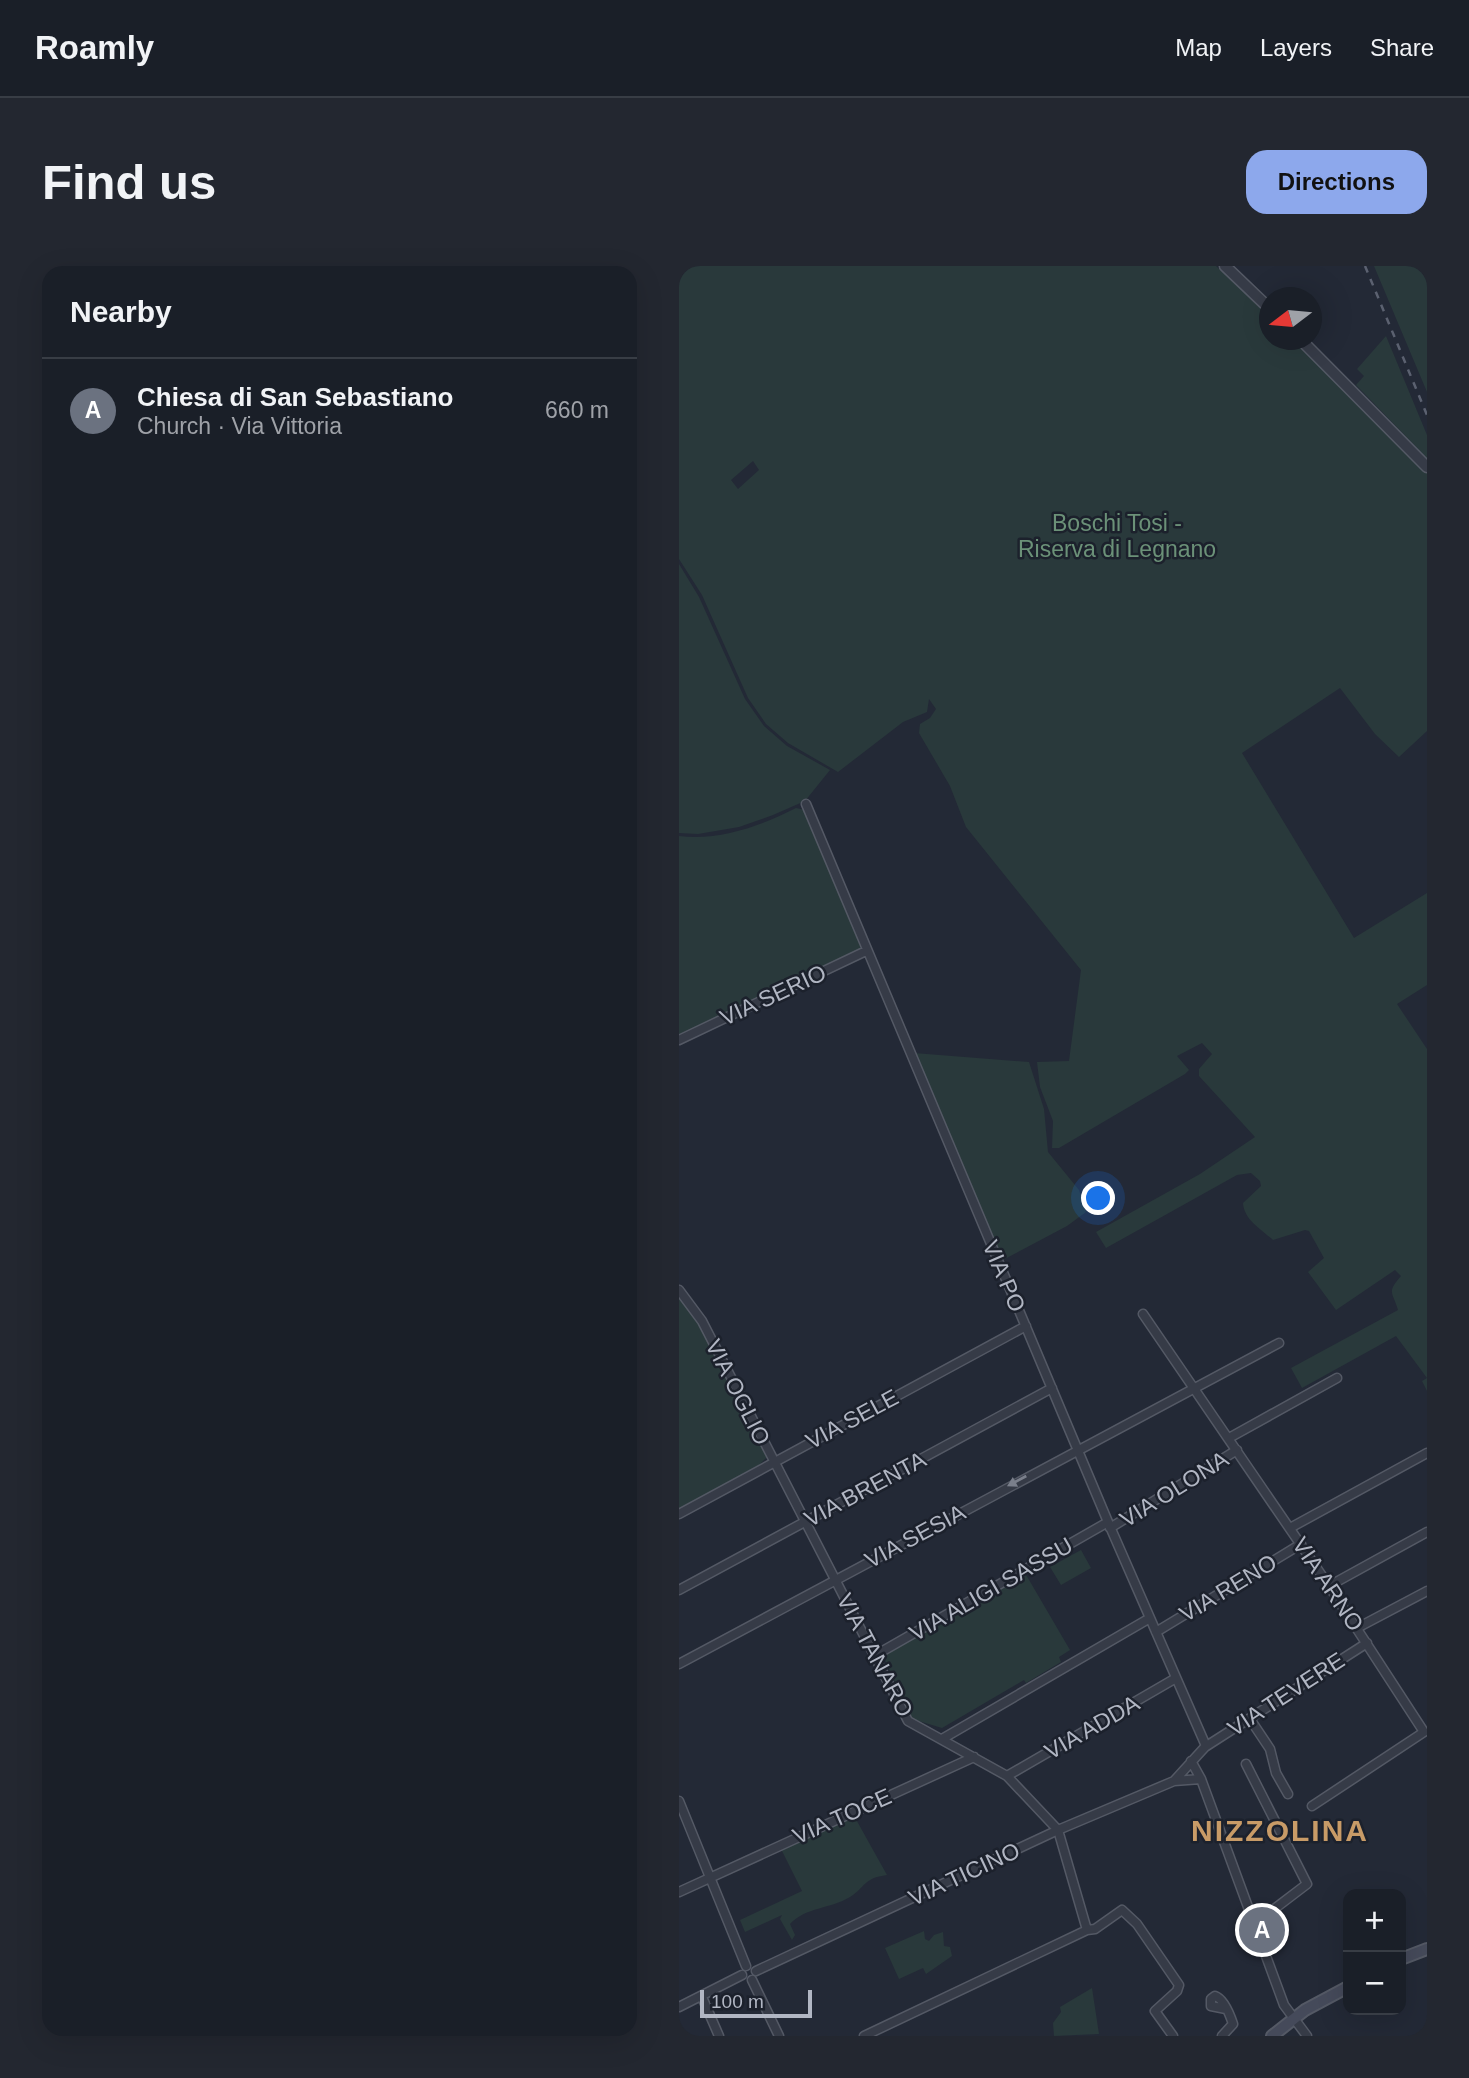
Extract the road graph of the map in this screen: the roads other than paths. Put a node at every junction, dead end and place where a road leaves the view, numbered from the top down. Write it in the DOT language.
graph roads {
  1 [pos="1225,266"];
  2 [pos="1259,298"];
  3 [pos="1311,350"];
  4 [pos="1427,467"];
  5 [pos="806,804"];
  6 [pos="866,951"];
  7 [pos="679,1040"];
  8 [pos="679,1290"];
  9 [pos="1143,1314"];
  10 [pos="1026,1326"];
  11 [pos="1279,1343"];
  12 [pos="1337,1378"];
  13 [pos="1195,1387"];
  14 [pos="1052,1388"];
  15 [pos="1229,1438"];
  16 [pos="1077,1448"];
  17 [pos="1237,1450"];
  18 [pos="1427,1453"];
  19 [pos="773,1461"];
  20 [pos="679,1514"];
  21 [pos="804,1521"];
  22 [pos="1109,1525"];
  23 [pos="1290,1528"];
  24 [pos="1427,1532"];
  25 [pos="1301,1544"];
  26 [pos="834,1579"];
  27 [pos="1329,1586"];
  28 [pos="679,1590"];
  29 [pos="1427,1591"];
  30 [pos="1150,1618"];
  31 [pos="1357,1628"];
  32 [pos="1156,1632"];
  33 [pos="1367,1643"];
  34 [pos="874,1656"];
  35 [pos="679,1664"];
  36 [pos="1176,1678"];
  37 [pos="1250,1718"];
  38 [pos="942,1740"];
  39 [pos="1206,1746"];
  40 [pos="974,1756"];
  41 [pos="1191,1761"];
  42 [pos="1246,1765"];
  43 [pos="1185,1768"];
  44 [pos="1007,1776"];
  45 [pos="1201,1779"];
  46 [pos="1174,1781"];
  47 [pos="1190,1782"];
  48 [pos="1288,1794"];
  49 [pos="680,1804"];
  50 [pos="1312,1805"];
  51 [pos="1058,1830"];
  52 [pos="711,1876"];
  53 [pos="679,1892"];
  54 [pos="1252,1920"];
  55 [pos="1087,1930"];
  56 [pos="1427,1949"];
  57 [pos="1406,1957"];
  58 [pos="746,1966"];
  59 [pos="756,1971"];
  60 [pos="742,1975"];
  61 [pos="752,1980"];
  62 [pos="1343,1990"];
  63 [pos="702,1997"];
  64 [pos="679,2007"];
  65 [pos="1226,2009"];
  66 [pos="1292,2018"];
  67 [pos="719,2036"];
  68 [pos="779,2036"];
  69 [pos="864,2036"];
  70 [pos="1173,2036"];
  71 [pos="1222,2036"];
  72 [pos="1272,2036"];
  73 [pos="1307,2036"];
  1 -- 2 [label="street"];
  3 -- 4 [label="street"];
  5 -- 6 [label="street, VIA PO"];
  6 -- 7 [label="street, VIA SERIO"];
  6 -- 10 [label="street, VIA PO"];
  8 -- 19 [label="street, VIA OGLIO"];
  9 -- 13 [label="street, VIA ARNO"];
  10 -- 14 [label="street, VIA PO"];
  10 -- 19 [label="street, VIA SELE"];
  11 -- 13 [label="street, VIA SESIA"];
  12 -- 15 [label="street"];
  13 -- 15 [label="street, VIA ARNO"];
  13 -- 16 [label="street, VIA SESIA"];
  14 -- 16 [label="street, VIA PO"];
  14 -- 21 [label="street, VIA BRENTA"];
  15 -- 17 [label="street, VIA ARNO"];
  16 -- 22 [label="street, VIA PO"];
  16 -- 26 [label="street, VIA SESIA, one-way"];
  17 -- 22 [label="street, VIA OLONA"];
  17 -- 23 [label="street, VIA ARNO"];
  18 -- 23 [label="street"];
  19 -- 20 [label="street, VIA SELE"];
  19 -- 21 [label="street, VIA TANARO"];
  21 -- 26 [label="street, VIA TANARO"];
  21 -- 28 [label="street, VIA BRENTA"];
  22 -- 30 [label="street, VIA PO"];
  22 -- 34 [label="street, VIA ALIGI SASSU"];
  23 -- 25 [label="street, VIA ARNO"];
  24 -- 27 [label="street"];
  25 -- 27 [label="street, VIA ARNO"];
  25 -- 32 [label="street, VIA RENO"];
  26 -- 34 [label="street, VIA TANARO"];
  26 -- 35 [label="street, VIA SESIA"];
  27 -- 31 [label="street, VIA ARNO"];
  29 -- 31 [label="street"];
  30 -- 32 [label="street, VIA PO"];
  30 -- 38 [label="street"];
  31 -- 33 [label="street, VIA ARNO"];
  32 -- 36 [label="street, VIA PO"];
  33 -- 37 [label="street, VIA TEVERE"];
  33 -- 50 [label="street, VIA ARNO"];
  34 -- 38 [label="street, VIA TANARO"];
  36 -- 39 [label="street, VIA PO"];
  36 -- 44 [label="street, VIA ADDA"];
  37 -- 39 [label="street, VIA TEVERE"];
  37 -- 48 [label="street"];
  38 -- 40 [label="street, VIA TANARO"];
  39 -- 41 [label="street, VIA TEVERE"];
  40 -- 44 [label="street, VIA TANARO"];
  40 -- 52 [label="street, VIA TOCE"];
  41 -- 43 [label="street, VIA TEVERE"];
  41 -- 45 [label="street"];
  42 -- 54 [label="street"];
  43 -- 46 [label="street, VIA TEVERE"];
  43 -- 47 [label="street"];
  44 -- 51 [label="street, VIA TANARO"];
  45 -- 47 [label="street"];
  45 -- 54 [label="street"];
  46 -- 47 [label="street"];
  46 -- 51 [label="street, VIA TICINO"];
  49 -- 52 [label="street"];
  51 -- 55 [label="street"];
  51 -- 59 [label="street, VIA TICINO"];
  52 -- 53 [label="street, VIA TOCE"];
  52 -- 58 [label="street"];
  54 -- 66 [label="street"];
  55 -- 69 [label="street"];
  55 -- 70 [label="street"];
  56 -- 57 [label="main road"];
  58 -- 59 [label="street"];
  58 -- 60 [label="street"];
  59 -- 61 [label="street"];
  60 -- 61 [label="street"];
  60 -- 63 [label="street"];
  61 -- 68 [label="street"];
  62 -- 66 [label="main road"];
  63 -- 64 [label="street"];
  63 -- 67 [label="street"];
  65 -- 71 [label="street"];
  66 -- 72 [label="main road"];
  66 -- 73 [label="street"];
}
